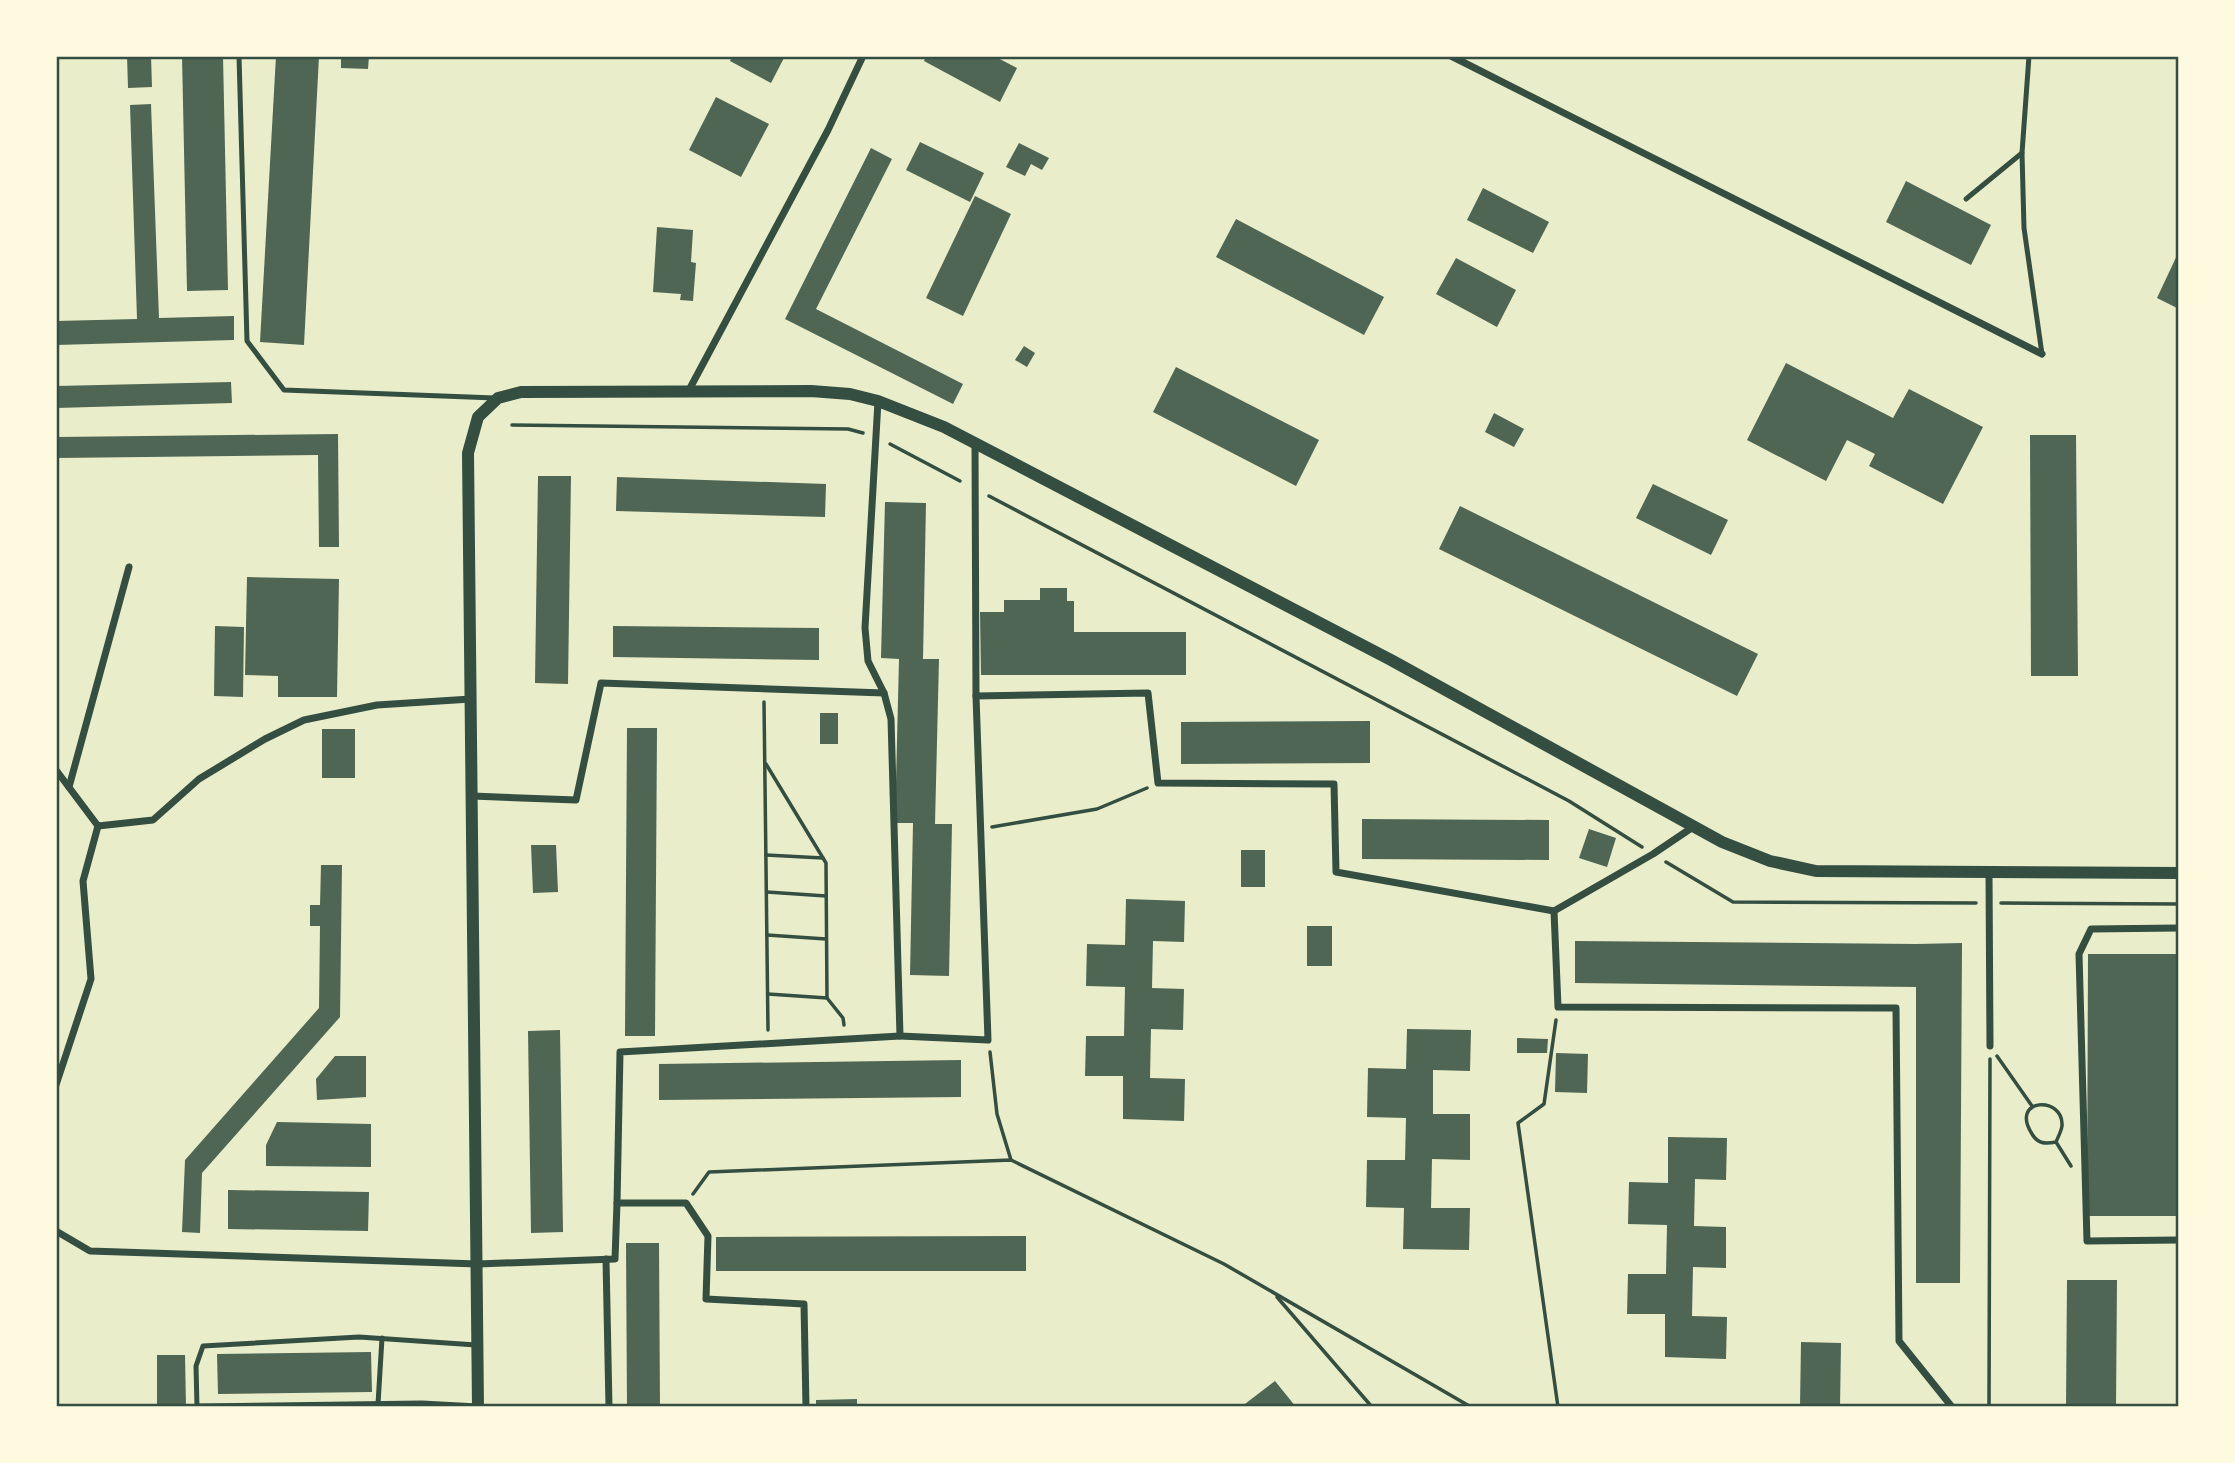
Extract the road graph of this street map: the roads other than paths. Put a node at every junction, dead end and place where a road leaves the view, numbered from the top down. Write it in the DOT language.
graph roads {
  1 [pos="240,56"];
  2 [pos="863,56"];
  3 [pos="1451,56"];
  4 [pos="2029,56"];
  5 [pos="2022,153"];
  6 [pos="1966,199"];
  7 [pos="2042,354"];
  8 [pos="689,390"];
  9 [pos="498,398"];
  10 [pos="878,401"];
  11 [pos="975,443"];
  12 [pos="129,567"];
  13 [pos="884,693"];
  14 [pos="976,696"];
  15 [pos="471,699"];
  16 [pos="56,770"];
  17 [pos="69,787"];
  18 [pos="472,796"];
  19 [pos="98,826"];
  20 [pos="1694,826"];
  21 [pos="1989,872"];
  22 [pos="2179,873"];
  23 [pos="1554,911"];
  24 [pos="2179,929"];
  25 [pos="900,1036"];
  26 [pos="1990,1046"];
  27 [pos="56,1084"];
  28 [pos="617,1203"];
  29 [pos="56,1231"];
  30 [pos="2179,1240"];
  31 [pos="606,1259"];
  32 [pos="478,1264"];
  33 [pos="382,1338"];
  34 [pos="479,1345"];
  35 [pos="379,1405"];
  36 [pos="478,1406"];
  37 [pos="197,1407"];
  38 [pos="609,1407"];
  39 [pos="806,1407"];
  40 [pos="1952,1407"];
  1 -- 9 [label="lane"];
  2 -- 8 [label="street"];
  3 -- 7 [label="street"];
  4 -- 5 [label="lane"];
  5 -- 6 [label="lane"];
  5 -- 7 [label="lane"];
  8 -- 9 [label="street"];
  8 -- 10 [label="street"];
  9 -- 15 [label="street"];
  10 -- 11 [label="street"];
  10 -- 13 [label="street"];
  11 -- 14 [label="street"];
  11 -- 20 [label="street"];
  12 -- 17 [label="street"];
  13 -- 18 [label="street"];
  13 -- 25 [label="street"];
  14 -- 23 [label="street"];
  14 -- 25 [label="street"];
  15 -- 18 [label="street"];
  15 -- 19 [label="street"];
  16 -- 17 [label="street"];
  17 -- 19 [label="street"];
  18 -- 32 [label="street"];
  19 -- 27 [label="street"];
  20 -- 21 [label="street"];
  20 -- 23 [label="street"];
  21 -- 22 [label="street"];
  21 -- 26 [label="street"];
  23 -- 40 [label="street"];
  24 -- 30 [label="street"];
  25 -- 28 [label="street"];
  28 -- 31 [label="street"];
  28 -- 39 [label="street"];
  29 -- 32 [label="street"];
  31 -- 32 [label="street"];
  31 -- 38 [label="street"];
  32 -- 34 [label="street"];
  33 -- 34 [label="lane"];
  33 -- 35 [label="lane"];
  33 -- 37 [label="lane"];
  34 -- 36 [label="street"];
  35 -- 36 [label="lane"];
  35 -- 37 [label="lane"];
}
